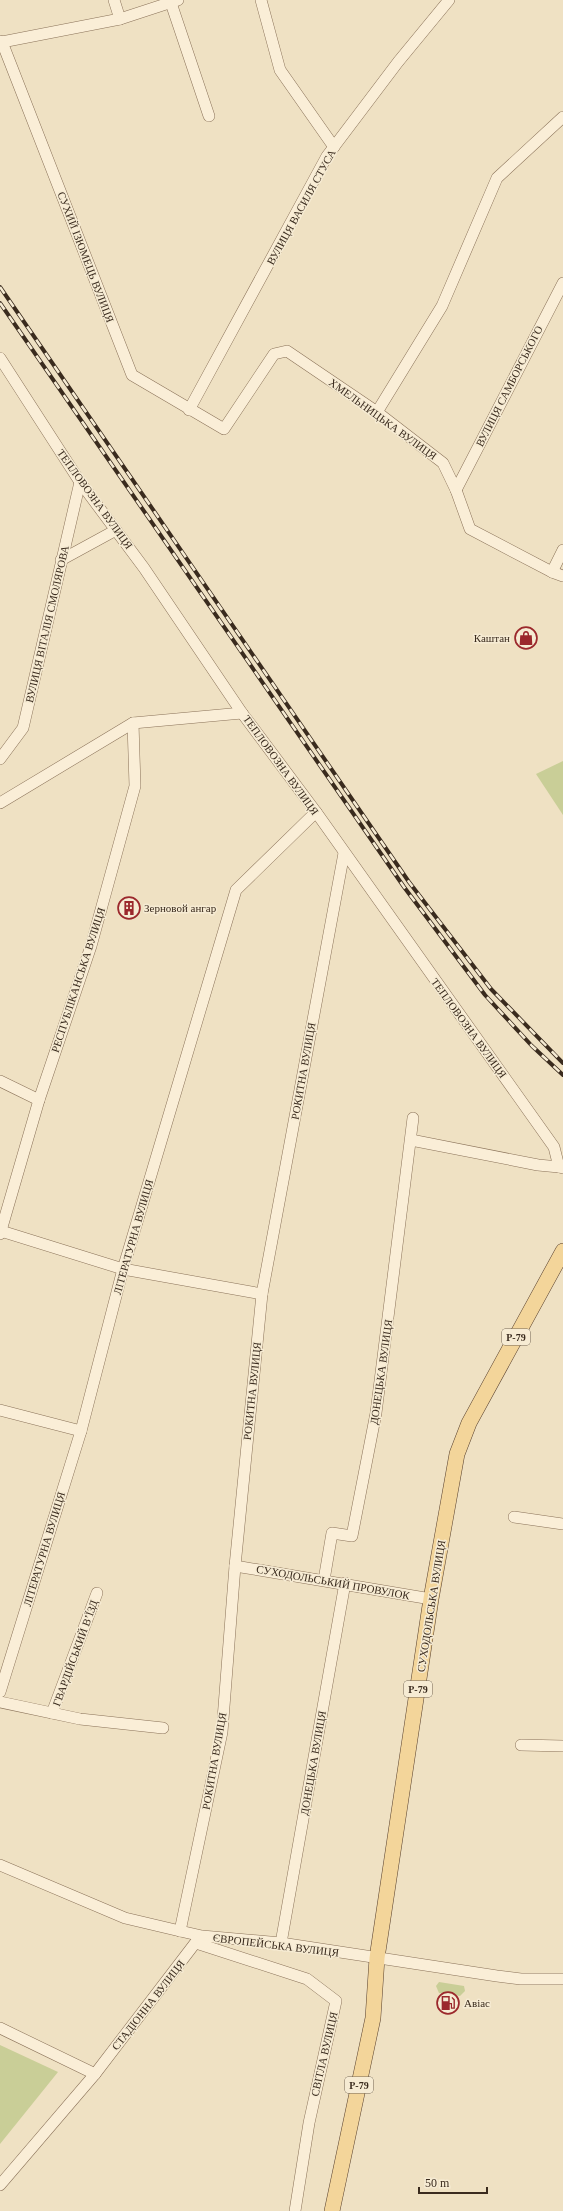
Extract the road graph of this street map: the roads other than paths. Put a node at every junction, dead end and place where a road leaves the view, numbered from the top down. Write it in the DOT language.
graph roads {
  1 [pos="114,0"];
  2 [pos="261,0"];
  3 [pos="449,0"];
  4 [pos="173,1"];
  5 [pos="120,19"];
  6 [pos="1,42"];
  7 [pos="209,116"];
  8 [pos="563,117"];
  9 [pos="334,147"];
  10 [pos="563,282"];
  11 [pos="0,358"];
  12 [pos="189,410"];
  13 [pos="377,412"];
  14 [pos="224,428"];
  15 [pos="80,482"];
  16 [pos="456,490"];
  17 [pos="116,530"];
  18 [pos="563,550"];
  19 [pos="61,560"];
  20 [pos="552,572"];
  21 [pos="563,576"];
  22 [pos="242,713"];
  23 [pos="133,723"];
  24 [pos="0,760"];
  25 [pos="0,803"];
  26 [pos="316,812"];
  27 [pos="344,853"];
  28 [pos="0,1081"];
  29 [pos="38,1100"];
  30 [pos="413,1118"];
  31 [pos="412,1140"];
  32 [pos="561,1167"];
  33 [pos="0,1232"];
  34 [pos="563,1251"];
  35 [pos="123,1269"];
  36 [pos="262,1294"];
  37 [pos="0,1410"];
  38 [pos="81,1431"];
  39 [pos="514,1517"];
  40 [pos="563,1524"];
  41 [pos="235,1566"];
  42 [pos="324,1580"];
  43 [pos="345,1583"];
  44 [pos="97,1593"];
  45 [pos="431,1599"];
  46 [pos="0,1692"];
  47 [pos="0,1702"];
  48 [pos="52,1713"];
  49 [pos="163,1728"];
  50 [pos="521,1744"];
  51 [pos="563,1746"];
  52 [pos="0,1865"];
  53 [pos="180,1931"];
  54 [pos="199,1939"];
  55 [pos="281,1943"];
  56 [pos="377,1958"];
  57 [pos="563,1979"];
  58 [pos="0,2028"];
  59 [pos="95,2074"];
  60 [pos="0,2185"];
  61 [pos="296,2211"];
  62 [pos="332,2211"];
  1 -- 5 [label="street"];
  2 -- 9 [label="street"];
  3 -- 9 [label="street, ВУЛИЦЯ ВАСИЛЯ СТУСА"];
  4 -- 5 [label="street"];
  4 -- 7 [label="street"];
  5 -- 6 [label="street"];
  6 -- 12 [label="street, СУХИЙ ІЗЮМЕЦЬ ВУЛИЦЯ"];
  8 -- 13 [label="street"];
  9 -- 12 [label="street, ВУЛИЦЯ ВАСИЛЯ СТУСА"];
  10 -- 16 [label="street, ВУЛИЦЯ САМБОРСЬКОГО"];
  11 -- 15 [label="street, ТЕПЛОВОЗНА ВУЛИЦЯ"];
  12 -- 14 [label="street, СУХИЙ ІЗЮМЕЦЬ ВУЛИЦЯ"];
  13 -- 14 [label="street, ХМЕЛЬНИЦЬКА ВУЛИЦЯ"];
  13 -- 16 [label="street, ХМЕЛЬНИЦЬКА ВУЛИЦЯ"];
  15 -- 17 [label="street, ТЕПЛОВОЗНА ВУЛИЦЯ"];
  15 -- 19 [label="street, ВУЛИЦЯ ВІТАЛІЯ СМОЛЯРОВА"];
  16 -- 20 [label="street, ХМЕЛЬНИЦЬКА ВУЛИЦЯ"];
  17 -- 19 [label="street"];
  17 -- 22 [label="street, ТЕПЛОВОЗНА ВУЛИЦЯ"];
  18 -- 20 [label="street"];
  19 -- 24 [label="street, ВУЛИЦЯ ВІТАЛІЯ СМОЛЯРОВА"];
  20 -- 21 [label="street, ХМЕЛЬНИЦЬКА ВУЛИЦЯ"];
  22 -- 23 [label="street"];
  22 -- 26 [label="street, ТЕПЛОВОЗНА ВУЛИЦЯ"];
  23 -- 25 [label="street"];
  23 -- 29 [label="street, РЕСПУБЛІКАНСЬКА ВУЛИЦЯ"];
  26 -- 27 [label="street, ТЕПЛОВОЗНА ВУЛИЦЯ"];
  26 -- 35 [label="street, ЛІТЕРАТУРНА ВУЛИЦЯ"];
  27 -- 32 [label="street, ТЕПЛОВОЗНА ВУЛИЦЯ"];
  27 -- 36 [label="street, РОКИТНА ВУЛИЦЯ"];
  28 -- 29 [label="street"];
  29 -- 33 [label="street, РЕСПУБЛІКАНСЬКА ВУЛИЦЯ"];
  30 -- 31 [label="street, ДОНЕЦЬКА ВУЛИЦЯ"];
  31 -- 32 [label="street"];
  31 -- 42 [label="street, ДОНЕЦЬКА ВУЛИЦЯ"];
  33 -- 35 [label="street"];
  34 -- 45 [label="main road, СУХОДОЛЬСЬКА ВУЛИЦЯ / Р-79"];
  35 -- 36 [label="street"];
  35 -- 38 [label="street, ЛІТЕРАТУРНА ВУЛИЦЯ"];
  36 -- 41 [label="street, РОКИТНА ВУЛИЦЯ"];
  37 -- 38 [label="street"];
  38 -- 46 [label="street, ЛІТЕРАТУРНА ВУЛИЦЯ"];
  39 -- 40 [label="street"];
  41 -- 42 [label="street, СУХОДОЛЬСЬКИЙ ПРОВУЛОК"];
  41 -- 53 [label="street, РОКИТНА ВУЛИЦЯ"];
  42 -- 43 [label="street, СУХОДОЛЬСЬКИЙ ПРОВУЛОК"];
  43 -- 45 [label="street, СУХОДОЛЬСЬКИЙ ПРОВУЛОК"];
  43 -- 55 [label="street, ДОНЕЦЬКА ВУЛИЦЯ"];
  44 -- 48 [label="street, ГВАРДІЙСЬКИЙ В’ЇЗД"];
  45 -- 56 [label="main road, СУХОДОЛЬСЬКА ВУЛИЦЯ / Р-79"];
  47 -- 48 [label="street, ГВАРДІЙСЬКИЙ В’ЇЗД"];
  48 -- 49 [label="street, ГВАРДІЙСЬКИЙ В’ЇЗД"];
  50 -- 51 [label="street"];
  52 -- 53 [label="street, ЄВРОПЕЙСЬКА ВУЛИЦЯ"];
  53 -- 54 [label="street, ЄВРОПЕЙСЬКА ВУЛИЦЯ"];
  54 -- 55 [label="street, ЄВРОПЕЙСЬКА ВУЛИЦЯ"];
  54 -- 59 [label="street, СТАДІОННА ВУЛИЦЯ"];
  54 -- 61 [label="street, СВІТЛА ВУЛИЦЯ"];
  55 -- 56 [label="street, ЄВРОПЕЙСЬКА ВУЛИЦЯ"];
  56 -- 57 [label="street, ЄВРОПЕЙСЬКА ВУЛИЦЯ"];
  56 -- 62 [label="main road, Р-79"];
  58 -- 59 [label="street"];
  59 -- 60 [label="street, СТАДІОННА ВУЛИЦЯ"];
}
